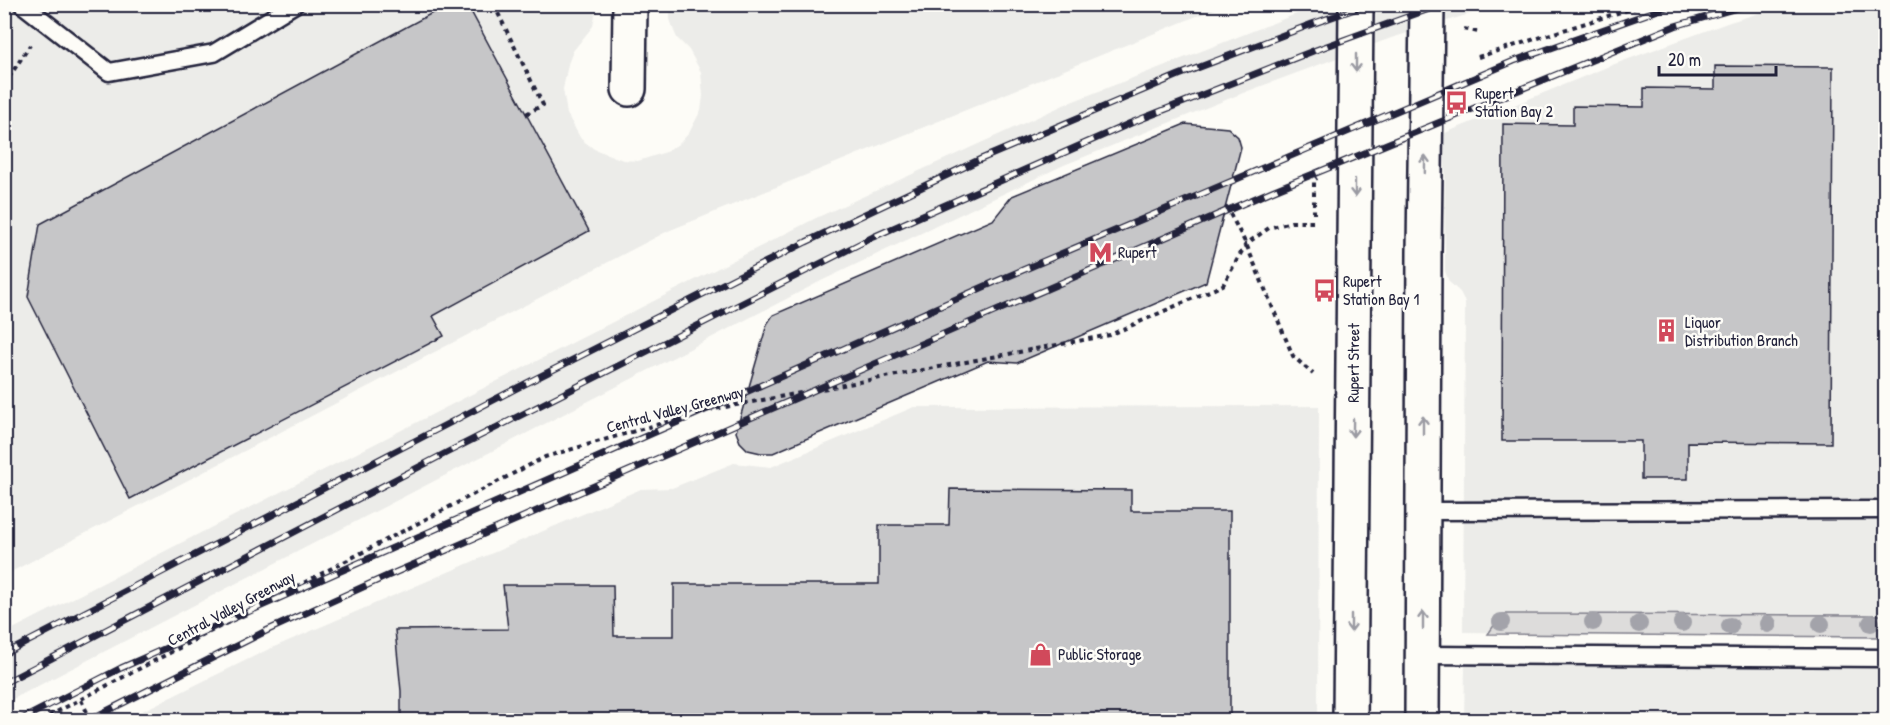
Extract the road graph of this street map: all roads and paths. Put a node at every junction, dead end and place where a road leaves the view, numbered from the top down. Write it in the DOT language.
graph roads {
  1 [pos="22,4"];
  2 [pos="295,4"];
  3 [pos="630,4"];
  4 [pos="1356,4"];
  5 [pos="1427,4"];
  6 [pos="1646,4"];
  7 [pos="494,5"];
  8 [pos="1478,57"];
  9 [pos="630,89"];
  10 [pos="526,114"];
  11 [pos="1314,180"];
  12 [pos="1226,206"];
  13 [pos="1314,222"];
  14 [pos="1324,222"];
  15 [pos="1246,244"];
  16 [pos="1313,374"];
  17 [pos="1886,510"];
  18 [pos="1423,511"];
  19 [pos="1422,655"];
  20 [pos="1886,658"];
  21 [pos="81,700"];
  22 [pos="41,720"];
  23 [pos="91,720"];
  24 [pos="1350,720"];
  25 [pos="1422,720"];
  1 -- 2 [label="lane"];
  3 -- 9 [label="main road"];
  4 -- 24 [label="main road, Rupert Street, one-way"];
  18 -- 5 [label="main road, one-way"];
  6 -- 8 [label="path"];
  7 -- 10 [label="path"];
  11 -- 13 [label="path"];
  12 -- 15 [label="path"];
  13 -- 14 [label="path, Central Valley Greenway"];
  13 -- 15 [label="path, Central Valley Greenway"];
  15 -- 16 [label="path"];
  15 -- 21 [label="path, Central Valley Greenway"];
  17 -- 18 [label="lane"];
  19 -- 18 [label="main road, one-way"];
  19 -- 20 [label="lane"];
  19 -- 25 [label="main road"];
  21 -- 22 [label="path, Central Valley Greenway"];
  21 -- 23 [label="path"];
}
